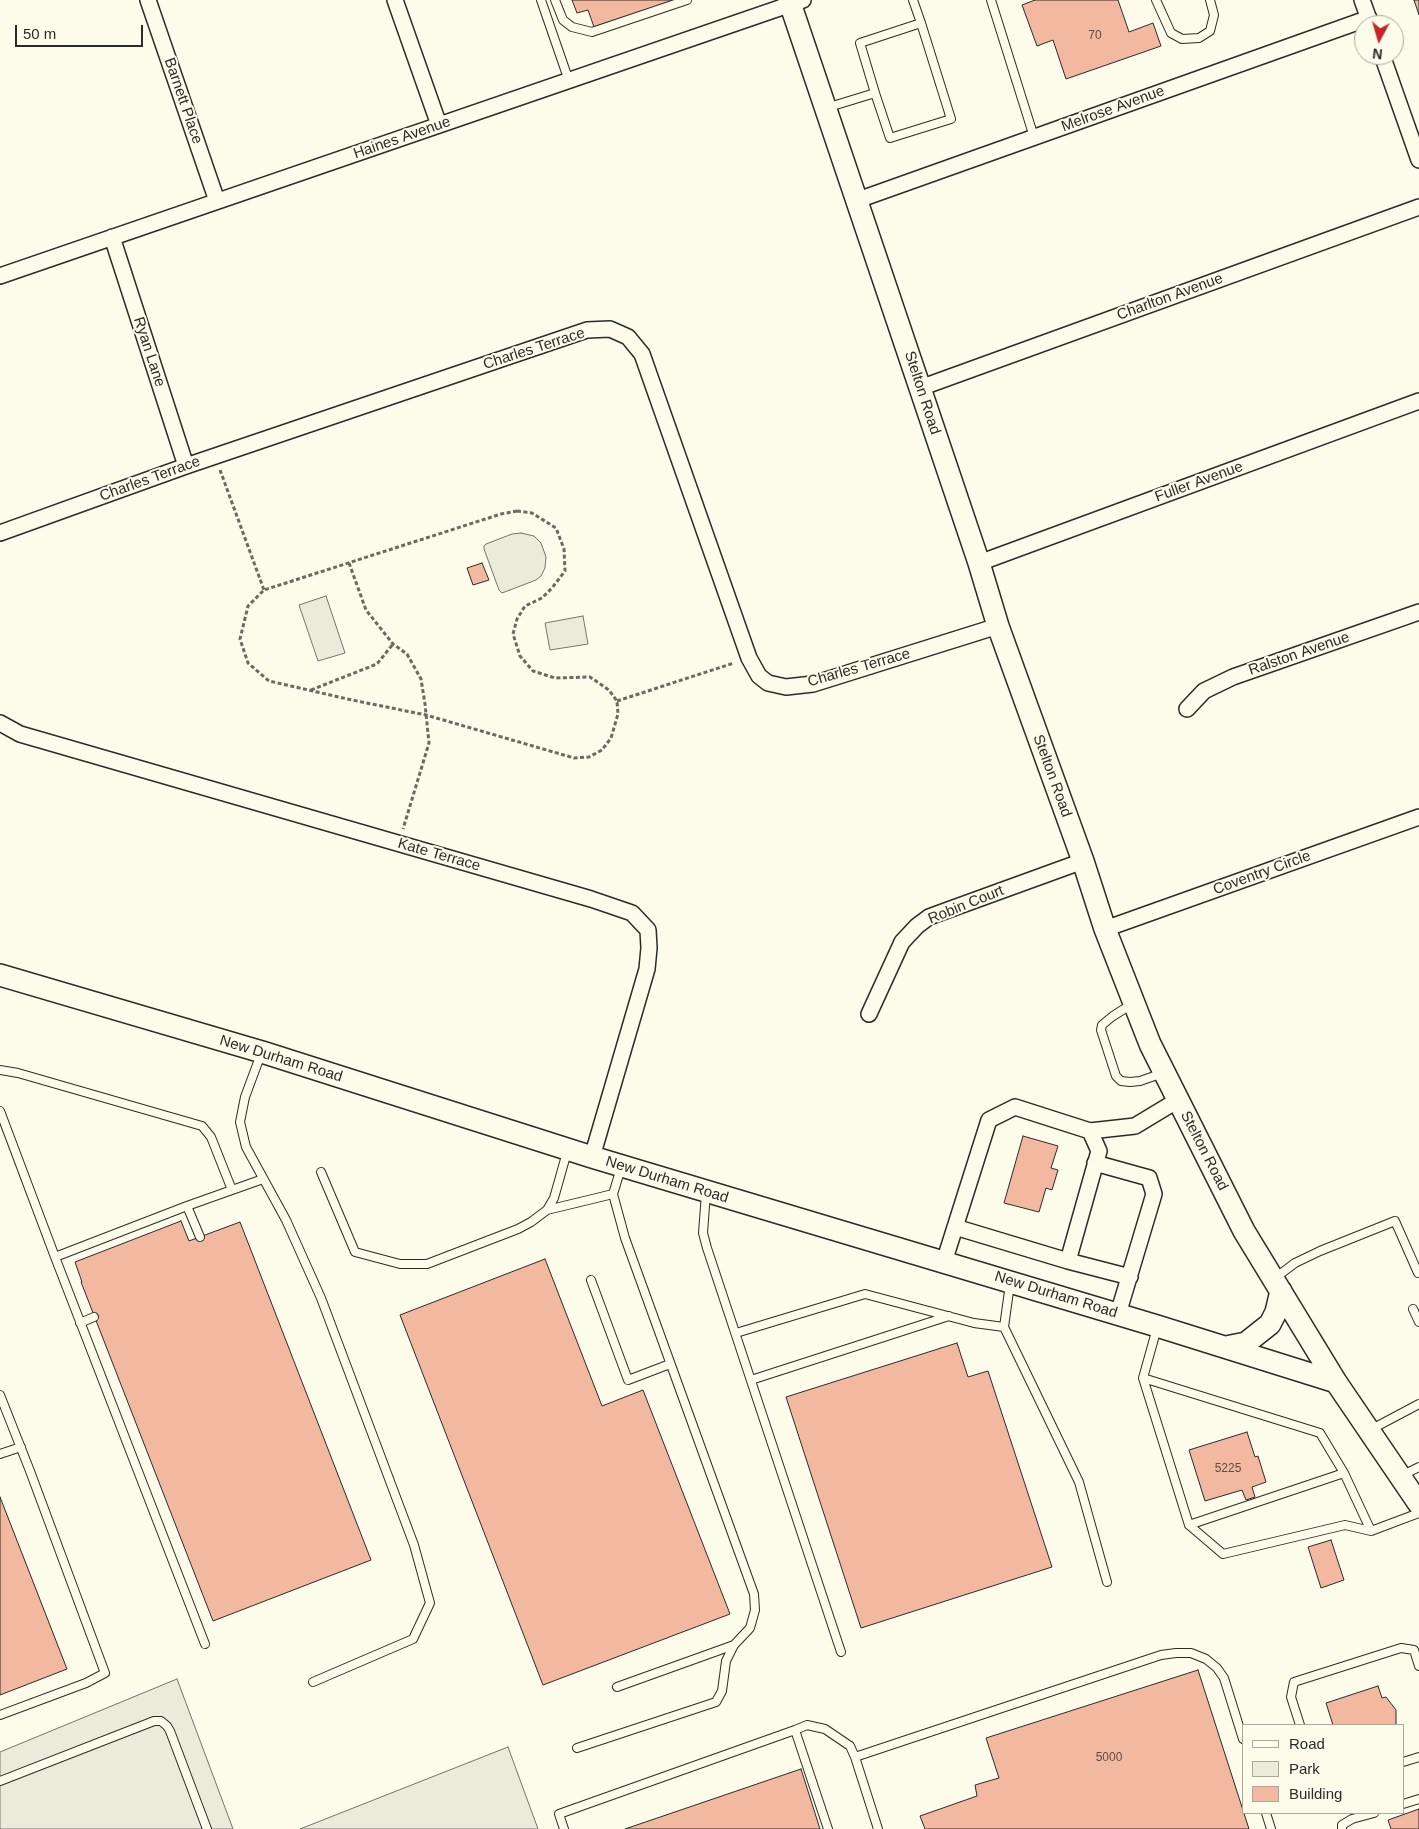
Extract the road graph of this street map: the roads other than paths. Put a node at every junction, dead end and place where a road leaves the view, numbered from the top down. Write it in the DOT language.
graph roads {
  1 [pos="148,0"];
  2 [pos="395,0"];
  3 [pos="541,0"];
  4 [pos="555,0"];
  5 [pos="687,0"];
  6 [pos="913,0"];
  7 [pos="991,0"];
  8 [pos="1156,0"];
  9 [pos="1210,0"];
  10 [pos="1362,0"];
  11 [pos="795,2"];
  12 [pos="1367,15"];
  13 [pos="920,23"];
  14 [pos="1354,27"];
  15 [pos="1386,65"];
  16 [pos="569,81"];
  17 [pos="876,93"];
  18 [pos="826,108"];
  19 [pos="439,125"];
  20 [pos="1034,137"];
  21 [pos="1419,160"];
  22 [pos="858,200"];
  23 [pos="217,201"];
  24 [pos="1419,207"];
  25 [pos="112,237"];
  26 [pos="0,276"];
  27 [pos="920,388"];
  28 [pos="1419,401"];
  29 [pos="186,466"];
  30 [pos="0,533"];
  31 [pos="979,563"];
  32 [pos="1419,612"];
  33 [pos="998,626"];
  34 [pos="1187,709"];
  35 [pos="0,723"];
  36 [pos="1419,817"];
  37 [pos="1083,861"];
  38 [pos="1105,929"];
  39 [pos="0,975"];
  40 [pos="1134,1003"];
  41 [pos="869,1014"];
  42 [pos="262,1052"];
  43 [pos="0,1070"];
  44 [pos="1164,1072"];
  45 [pos="1178,1100"];
  46 [pos="0,1111"];
  47 [pos="1090,1131"];
  48 [pos="568,1150"];
  49 [pos="592,1157"];
  50 [pos="1095,1163"];
  51 [pos="622,1166"];
  52 [pos="321,1172"];
  53 [pos="263,1179"];
  54 [pos="232,1190"];
  55 [pos="706,1191"];
  56 [pos="613,1194"];
  57 [pos="187,1206"];
  58 [pos="547,1210"];
  59 [pos="955,1228"];
  60 [pos="200,1237"];
  61 [pos="55,1257"];
  62 [pos="1068,1261"];
  63 [pos="944,1262"];
  64 [pos="1418,1273"];
  65 [pos="1130,1277"];
  66 [pos="592,1280"];
  67 [pos="1010,1282"];
  68 [pos="1277,1285"];
  69 [pos="1413,1308"];
  70 [pos="1118,1314"];
  71 [pos="949,1316"];
  72 [pos="94,1317"];
  73 [pos="1419,1322"];
  74 [pos="80,1323"];
  75 [pos="1158,1326"];
  76 [pos="1004,1328"];
  77 [pos="736,1333"];
  78 [pos="1226,1347"];
  79 [pos="670,1364"];
  80 [pos="1143,1378"];
  81 [pos="751,1380"];
  82 [pos="1336,1382"];
  83 [pos="0,1395"];
  84 [pos="1419,1404"];
  85 [pos="1369,1431"];
  86 [pos="21,1447"];
  87 [pos="0,1454"];
  88 [pos="1419,1467"];
  89 [pos="1344,1472"];
  90 [pos="1400,1476"];
  91 [pos="1419,1504"];
  92 [pos="1419,1513"];
  93 [pos="1189,1525"];
  94 [pos="1371,1531"];
  95 [pos="1107,1582"];
  96 [pos="205,1644"];
  97 [pos="734,1646"];
  98 [pos="841,1652"];
  99 [pos="1419,1666"];
  100 [pos="313,1682"];
  101 [pos="617,1687"];
  102 [pos="0,1715"];
  103 [pos="1300,1724"];
  104 [pos="796,1730"];
  105 [pos="1242,1736"];
  106 [pos="577,1748"];
  107 [pos="855,1757"];
  108 [pos="1419,1757"];
  109 [pos="1404,1762"];
  110 [pos="0,1781"];
  111 [pos="1419,1799"];
  112 [pos="1404,1804"];
  113 [pos="1266,1814"];
  114 [pos="1370,1814"];
  115 [pos="207,1829"];
  116 [pos="564,1829"];
  117 [pos="828,1829"];
  118 [pos="878,1829"];
  119 [pos="1271,1829"];
  120 [pos="1342,1829"];
  1 -- 23 [label="street, Barnett Place"];
  2 -- 19 [label="street"];
  3 -- 16 [label="lane"];
  4 -- 5 [label="lane"];
  6 -- 13 [label="lane"];
  7 -- 20 [label="lane"];
  8 -- 9 [label="lane"];
  10 -- 12 [label="street"];
  11 -- 16 [label="street, Haines Avenue"];
  11 -- 18 [label="main road, Stelton Road"];
  13 -- 17 [label="lane"];
  13 -- 17 [label="lane"];
  14 -- 20 [label="street, Melrose Avenue"];
  15 -- 21 [label="street"];
  16 -- 19 [label="street, Haines Avenue"];
  17 -- 18 [label="lane"];
  18 -- 22 [label="main road, Stelton Road"];
  19 -- 23 [label="street, Haines Avenue"];
  20 -- 22 [label="street, Melrose Avenue"];
  22 -- 27 [label="main road, Stelton Road"];
  23 -- 25 [label="street, Haines Avenue"];
  24 -- 27 [label="street, Charlton Avenue"];
  25 -- 26 [label="street, Haines Avenue"];
  25 -- 29 [label="street, Ryan Lane"];
  27 -- 31 [label="main road, Stelton Road"];
  28 -- 31 [label="street, Fuller Avenue"];
  29 -- 30 [label="street, Charles Terrace"];
  29 -- 33 [label="street, Charles Terrace"];
  31 -- 33 [label="main road, Stelton Road"];
  32 -- 34 [label="street, Ralston Avenue"];
  33 -- 37 [label="main road, Stelton Road"];
  35 -- 49 [label="street, Kate Terrace"];
  36 -- 38 [label="street, Coventry Circle"];
  37 -- 38 [label="main road, Stelton Road"];
  37 -- 41 [label="street, Robin Court"];
  38 -- 40 [label="main road, Stelton Road"];
  39 -- 42 [label="main road, New Durham Road"];
  40 -- 44 [label="main road, Stelton Road"];
  40 -- 44 [label="lane"];
  42 -- 48 [label="main road, New Durham Road"];
  42 -- 53 [label="lane"];
  43 -- 54 [label="lane"];
  44 -- 45 [label="main road, Stelton Road"];
  45 -- 47 [label="street"];
  45 -- 68 [label="main road, Stelton Road"];
  46 -- 61 [label="lane"];
  47 -- 50 [label="street"];
  47 -- 59 [label="street"];
  48 -- 49 [label="main road, New Durham Road"];
  48 -- 58 [label="lane"];
  49 -- 51 [label="main road, New Durham Road"];
  50 -- 62 [label="street"];
  50 -- 65 [label="street"];
  51 -- 55 [label="main road, New Durham Road"];
  51 -- 56 [label="lane"];
  52 -- 58 [label="lane"];
  53 -- 54 [label="lane"];
  53 -- 100 [label="lane"];
  54 -- 57 [label="lane"];
  55 -- 63 [label="main road, New Durham Road"];
  55 -- 77 [label="lane"];
  56 -- 58 [label="lane"];
  56 -- 79 [label="lane"];
  57 -- 60 [label="lane"];
  57 -- 61 [label="lane"];
  59 -- 62 [label="street"];
  59 -- 63 [label="street"];
  61 -- 74 [label="lane"];
  62 -- 65 [label="street"];
  63 -- 67 [label="main road, New Durham Road"];
  64 -- 68 [label="lane"];
  65 -- 70 [label="street"];
  66 -- 79 [label="lane"];
  67 -- 70 [label="main road, New Durham Road"];
  67 -- 76 [label="lane"];
  68 -- 78 [label="main road"];
  68 -- 82 [label="main road, Stelton Road"];
  69 -- 73 [label="lane"];
  70 -- 75 [label="main road, New Durham Road"];
  71 -- 76 [label="lane"];
  71 -- 77 [label="lane"];
  71 -- 81 [label="lane"];
  72 -- 74 [label="lane"];
  74 -- 96 [label="lane"];
  75 -- 78 [label="main road, New Durham Road"];
  75 -- 80 [label="lane"];
  76 -- 95 [label="lane"];
  77 -- 81 [label="lane"];
  78 -- 82 [label="main road, New Durham Road"];
  79 -- 97 [label="lane"];
  80 -- 89 [label="lane"];
  80 -- 93 [label="lane"];
  81 -- 98 [label="lane"];
  82 -- 85 [label="main road, Stelton Road"];
  83 -- 86 [label="lane"];
  84 -- 85 [label="lane"];
  85 -- 90 [label="main road, Stelton Road"];
  86 -- 87 [label="lane"];
  86 -- 102 [label="lane"];
  88 -- 90 [label="lane"];
  89 -- 93 [label="lane"];
  89 -- 94 [label="lane"];
  90 -- 91 [label="main road, Stelton Road"];
  92 -- 94 [label="lane"];
  93 -- 94 [label="lane"];
  97 -- 101 [label="lane"];
  97 -- 106 [label="lane"];
  99 -- 103 [label="lane"];
  104 -- 107 [label="lane"];
  104 -- 116 [label="lane"];
  104 -- 117 [label="lane"];
  105 -- 107 [label="lane"];
  107 -- 118 [label="lane"];
  108 -- 109 [label="lane"];
  110 -- 115 [label="lane"];
  111 -- 112 [label="lane"];
  113 -- 119 [label="lane"];
  114 -- 120 [label="lane"];
}
